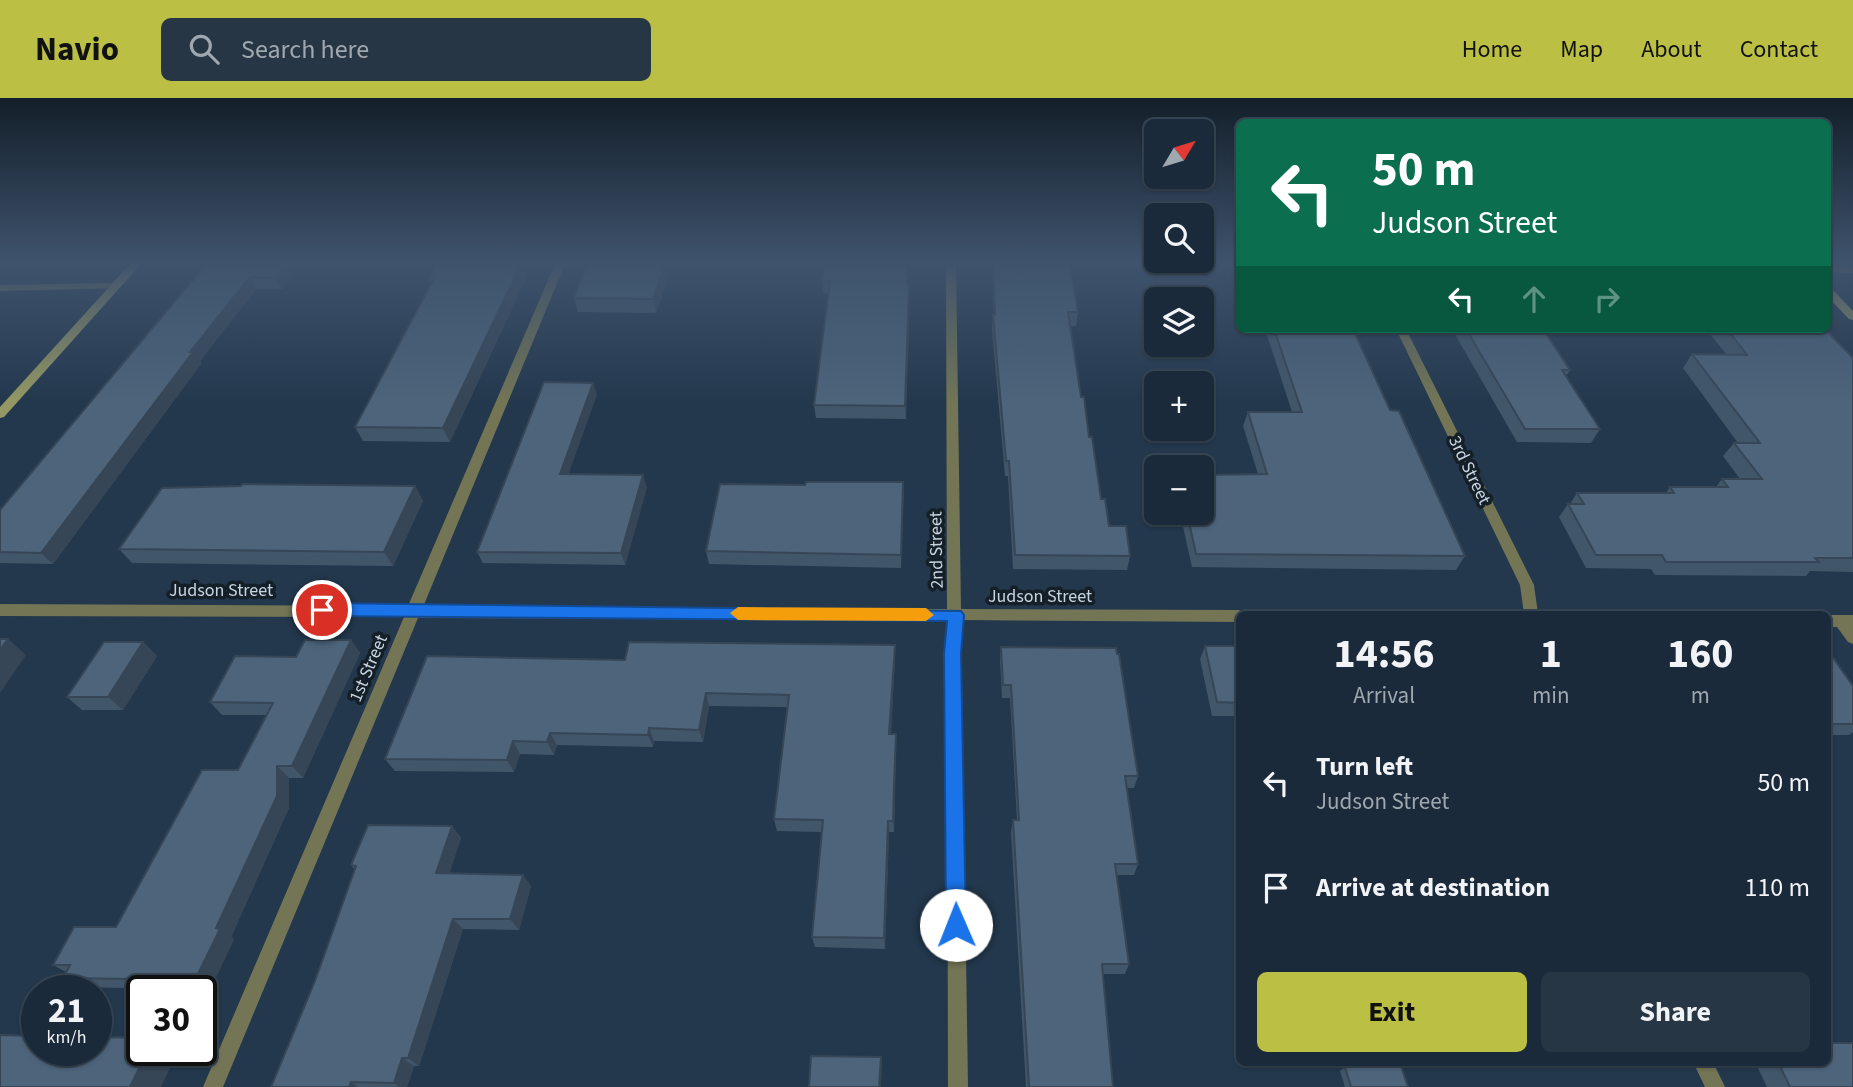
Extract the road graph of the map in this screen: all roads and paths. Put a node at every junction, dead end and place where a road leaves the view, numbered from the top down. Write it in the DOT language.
graph roads {
  1 [pos="94,310"];
  2 [pos="540,310"];
  3 [pos="952,310"];
  4 [pos="1403,333"];
  5 [pos="2,410"];
  6 [pos="0,610"];
  7 [pos="412,611"];
  8 [pos="1531,611"];
  9 [pos="956,615"];
  10 [pos="1236,616"];
  11 [pos="1840,621"];
  12 [pos="1853,638"];
  13 [pos="1705,1066"];
  14 [pos="213,1087"];
  15 [pos="958,1087"];
  16 [pos="1715,1087"];
  1 -- 5 [label="street"];
  2 -- 7 [label="street, 1st Street"];
  3 -- 9 [label="street, 2nd Street"];
  4 -- 8 [label="street, 3rd Street"];
  6 -- 7 [label="street, Judson Street"];
  7 -- 9 [label="street, Judson Street"];
  7 -- 14 [label="street, 1st Street"];
  9 -- 10 [label="street, Judson Street"];
  9 -- 15 [label="street, 2nd Street"];
  11 -- 12 [label="street"];
  13 -- 16 [label="street"];
}
